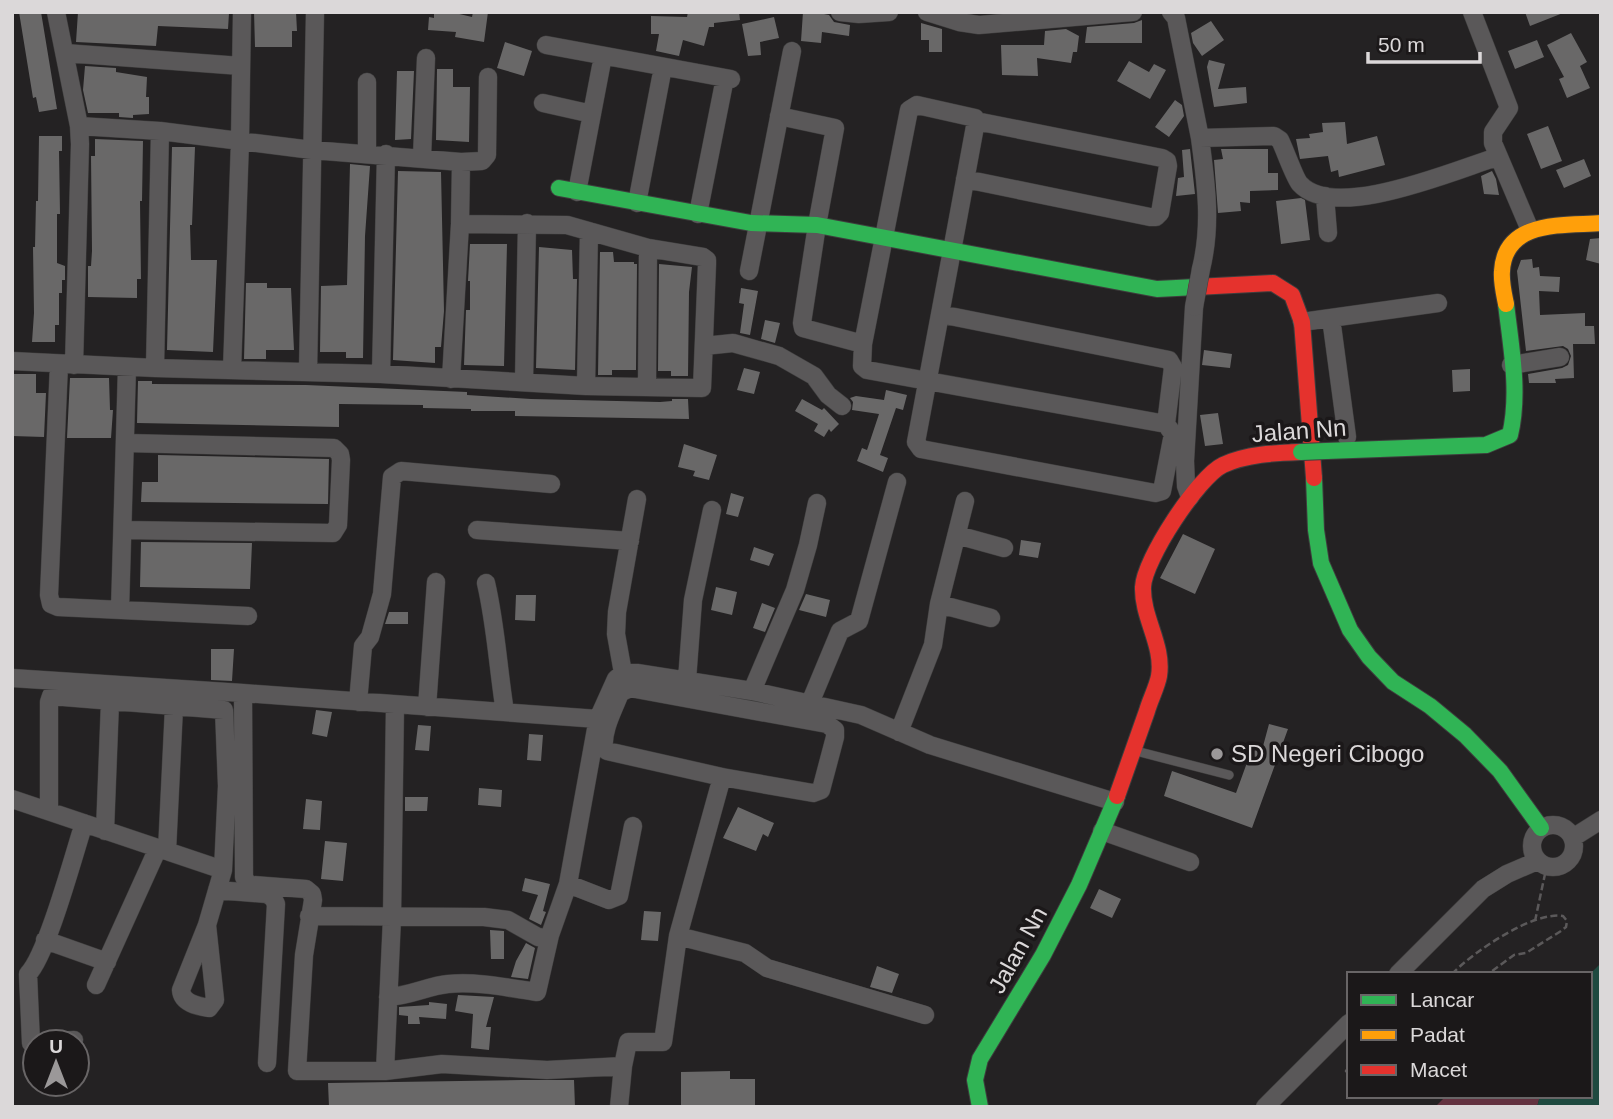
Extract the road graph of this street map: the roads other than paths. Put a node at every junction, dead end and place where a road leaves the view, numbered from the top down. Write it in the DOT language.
graph roads {
  1 [pos="56,12"];
  2 [pos="242,12"];
  3 [pos="315,12"];
  4 [pos="840,12"];
  5 [pos="889,12"];
  6 [pos="927,12"];
  7 [pos="1133,12"];
  8 [pos="1171,12"];
  9 [pos="1472,12"];
  10 [pos="1078,15"];
  11 [pos="546,46"];
  12 [pos="792,51"];
  13 [pos="65,53"];
  14 [pos="603,56"];
  15 [pos="426,58"];
  16 [pos="241,66"];
  17 [pos="663,66"];
  18 [pos="488,77"];
  19 [pos="367,82"];
  20 [pos="543,103"];
  21 [pos="592,114"];
  22 [pos="779,116"];
  23 [pos="976,121"];
  24 [pos="79,126"];
  25 [pos="160,131"];
  26 [pos="1200,138"];
  27 [pos="240,141"];
  28 [pos="312,150"];
  29 [pos="367,154"];
  30 [pos="386,154"];
  31 [pos="422,157"];
  32 [pos="1497,157"];
  33 [pos="461,162"];
  34 [pos="965,179"];
  35 [pos="559,188"];
  36 [pos="578,192"];
  37 [pos="1325,197"];
  38 [pos="638,203"];
  39 [pos="698,214"];
  40 [pos="460,223"];
  41 [pos="527,223"];
  42 [pos="759,223"];
  43 [pos="1601,223"];
  44 [pos="817,226"];
  45 [pos="1530,230"];
  46 [pos="589,232"];
  47 [pos="1328,233"];
  48 [pos="884,237"];
  49 [pos="648,248"];
  50 [pos="953,251"];
  51 [pos="749,271"];
  52 [pos="1438,303"];
  53 [pos="940,314"];
  54 [pos="1331,318"];
  55 [pos="1302,322"];
  56 [pos="863,344"];
  57 [pos="705,345"];
  58 [pos="1560,357"];
  59 [pos="12,361"];
  60 [pos="67,365"];
  61 [pos="1511,365"];
  62 [pos="127,367"];
  63 [pos="155,368"];
  64 [pos="232,370"];
  65 [pos="308,372"];
  66 [pos="381,374"];
  67 [pos="451,379"];
  68 [pos="928,381"];
  69 [pos="524,383"];
  70 [pos="586,386"];
  71 [pos="647,386"];
  72 [pos="842,406"];
  73 [pos="1166,424"];
  74 [pos="1347,437"];
  75 [pos="126,443"];
  76 [pos="897,482"];
  77 [pos="551,484"];
  78 [pos="1189,497"];
  79 [pos="637,499"];
  80 [pos="965,501"];
  81 [pos="817,503"];
  82 [pos="712,510"];
  83 [pos="123,530"];
  84 [pos="477,530"];
  85 [pos="957,535"];
  86 [pos="630,541"];
  87 [pos="1004,548"];
  88 [pos="436,582"];
  89 [pos="486,583"];
  90 [pos="939,604"];
  91 [pos="120,610"];
  92 [pos="248,616"];
  93 [pos="991,618"];
  94 [pos="623,673"];
  95 [pos="12,678"];
  96 [pos="687,680"];
  97 [pos="752,691"];
  98 [pos="243,693"];
  99 [pos="110,702"];
  100 [pos="358,702"];
  101 [pos="810,703"];
  102 [pos="395,705"];
  103 [pos="173,707"];
  104 [pos="427,707"];
  105 [pos="505,712"];
  106 [pos="603,721"];
  107 [pos="900,732"];
  108 [pos="1134,750"];
  109 [pos="1229,775"];
  110 [pos="722,777"];
  111 [pos="13,800"];
  112 [pos="1115,802"];
  113 [pos="49,811"];
  114 [pos="1601,820"];
  115 [pos="84,823"];
  116 [pos="633,826"];
  117 [pos="1541,828"];
  118 [pos="105,831"];
  119 [pos="1102,831"];
  120 [pos="1574,837"];
  121 [pos="162,849"];
  122 [pos="1190,862"];
  123 [pos="1542,864"];
  124 [pos="223,870"];
  125 [pos="568,884"];
  126 [pos="217,890"];
  127 [pos="309,916"];
  128 [pos="392,918"];
  129 [pos="207,925"];
  130 [pos="550,935"];
  131 [pos="678,936"];
  132 [pos="45,940"];
  133 [pos="107,962"];
  134 [pos="1400,972"];
  135 [pos="20,975"];
  136 [pos="96,985"];
  137 [pos="388,997"];
  138 [pos="925,1015"];
  139 [pos="1347,1025"];
  140 [pos="34,1028"];
  141 [pos="267,1063"];
  142 [pos="623,1066"];
  143 [pos="385,1071"];
  144 [pos="619,1107"];
  145 [pos="980,1107"];
  146 [pos="1265,1107"];
  1 -- 13 [label="street"];
  2 -- 16 [label="street"];
  3 -- 28 [label="street"];
  4 -- 5 [label="street"];
  6 -- 10 [label="street"];
  7 -- 10 [label="street"];
  8 -- 26 [label="street"];
  9 -- 32 [label="street"];
  11 -- 14 [label="street"];
  12 -- 22 [label="street"];
  13 -- 16 [label="street"];
  13 -- 24 [label="street"];
  14 -- 17 [label="street"];
  14 -- 21 [label="street"];
  15 -- 31 [label="street"];
  16 -- 27 [label="street"];
  17 -- 38 [label="street"];
  17 -- 39 [label="street"];
  18 -- 33 [label="street"];
  19 -- 29 [label="street"];
  20 -- 21 [label="street"];
  21 -- 36 [label="street"];
  22 -- 42 [label="street"];
  22 -- 44 [label="street"];
  23 -- 34 [label="street"];
  23 -- 34 [label="street"];
  23 -- 48 [label="street"];
  24 -- 25 [label="street"];
  24 -- 60 [label="street"];
  25 -- 27 [label="street"];
  25 -- 63 [label="street"];
  26 -- 37 [label="street"];
  26 -- 78 [label="street, bridge"];
  27 -- 28 [label="street"];
  27 -- 64 [label="street"];
  28 -- 29 [label="street"];
  28 -- 65 [label="street"];
  29 -- 30 [label="street"];
  30 -- 31 [label="street"];
  30 -- 66 [label="street"];
  31 -- 33 [label="street"];
  32 -- 37 [label="street"];
  32 -- 45 [label="street"];
  33 -- 40 [label="street"];
  34 -- 50 [label="street"];
  35 -- 36 [label="street"];
  36 -- 38 [label="street"];
  37 -- 47 [label="street"];
  38 -- 39 [label="street"];
  39 -- 42 [label="street"];
  40 -- 41 [label="street"];
  40 -- 67 [label="street"];
  41 -- 46 [label="street"];
  41 -- 69 [label="street"];
  42 -- 44 [label="street"];
  42 -- 51 [label="street"];
  43 -- 45 [label="street"];
  44 -- 48 [label="street"];
  44 -- 56 [label="street"];
  45 -- 61 [label="street, Jalan Nn"];
  46 -- 49 [label="street"];
  46 -- 70 [label="street"];
  48 -- 50 [label="street"];
  48 -- 56 [label="street"];
  49 -- 57 [label="street"];
  49 -- 71 [label="street"];
  50 -- 53 [label="street"];
  50 -- 55 [label="street"];
  52 -- 54 [label="street"];
  53 -- 68 [label="street"];
  53 -- 73 [label="street"];
  54 -- 55 [label="street"];
  54 -- 74 [label="street"];
  55 -- 117 [label="street"];
  56 -- 68 [label="street"];
  57 -- 71 [label="street"];
  57 -- 72 [label="street"];
  58 -- 61 [label="street"];
  59 -- 60 [label="street"];
  60 -- 62 [label="street"];
  60 -- 91 [label="street"];
  61 -- 78 [label="street, Jalan Nn, bridge"];
  62 -- 63 [label="street"];
  62 -- 75 [label="street"];
  63 -- 64 [label="street"];
  64 -- 65 [label="street"];
  65 -- 66 [label="street"];
  66 -- 67 [label="street"];
  67 -- 69 [label="street"];
  68 -- 73 [label="street"];
  68 -- 73 [label="street"];
  69 -- 70 [label="street"];
  70 -- 71 [label="street"];
  75 -- 83 [label="street"];
  75 -- 83 [label="street"];
  76 -- 101 [label="street"];
  77 -- 100 [label="street"];
  78 -- 108 [label="street, Jalan Nn"];
  79 -- 86 [label="street"];
  80 -- 85 [label="street"];
  81 -- 97 [label="street"];
  82 -- 96 [label="street"];
  83 -- 91 [label="street"];
  84 -- 86 [label="street"];
  85 -- 87 [label="street"];
  85 -- 90 [label="street"];
  86 -- 94 [label="street"];
  88 -- 104 [label="street"];
  89 -- 105 [label="street"];
  90 -- 93 [label="street"];
  90 -- 107 [label="street"];
  91 -- 92 [label="street"];
  94 -- 96 [label="street"];
  94 -- 106 [label="street"];
  95 -- 98 [label="street"];
  96 -- 97 [label="street"];
  97 -- 101 [label="street"];
  98 -- 100 [label="street"];
  98 -- 127 [label="street"];
  99 -- 103 [label="street"];
  99 -- 113 [label="street"];
  99 -- 118 [label="street"];
  100 -- 102 [label="street"];
  101 -- 107 [label="street"];
  102 -- 104 [label="street"];
  102 -- 128 [label="street"];
  103 -- 121 [label="street"];
  103 -- 124 [label="street"];
  104 -- 105 [label="street"];
  105 -- 106 [label="street"];
  106 -- 110 [label="street"];
  106 -- 110 [label="street"];
  106 -- 125 [label="street"];
  107 -- 112 [label="street"];
  108 -- 109 [label="lane"];
  108 -- 112 [label="street, Jalan Nn"];
  110 -- 131 [label="street"];
  111 -- 113 [label="street"];
  112 -- 119 [label="street, Jalan Nn"];
  113 -- 115 [label="street"];
  114 -- 120 [label="street"];
  115 -- 118 [label="street"];
  115 -- 132 [label="street"];
  116 -- 125 [label="street"];
  117 -- 120 [label="street"];
  117 -- 123 [label="street"];
  118 -- 121 [label="street"];
  119 -- 122 [label="street"];
  119 -- 145 [label="street, Jalan Nn"];
  120 -- 123 [label="street"];
  121 -- 124 [label="street"];
  121 -- 133 [label="street"];
  123 -- 134 [label="street"];
  124 -- 126 [label="street"];
  125 -- 130 [label="street"];
  126 -- 129 [label="street"];
  126 -- 141 [label="street"];
  127 -- 128 [label="street"];
  127 -- 143 [label="street"];
  128 -- 130 [label="street"];
  128 -- 137 [label="street"];
  130 -- 137 [label="street"];
  131 -- 138 [label="street"];
  131 -- 142 [label="street"];
  132 -- 133 [label="street"];
  132 -- 135 [label="street"];
  133 -- 136 [label="street"];
  135 -- 140 [label="street"];
  137 -- 143 [label="street"];
  139 -- 146 [label="street"];
  142 -- 143 [label="street"];
  142 -- 144 [label="street"];
}
